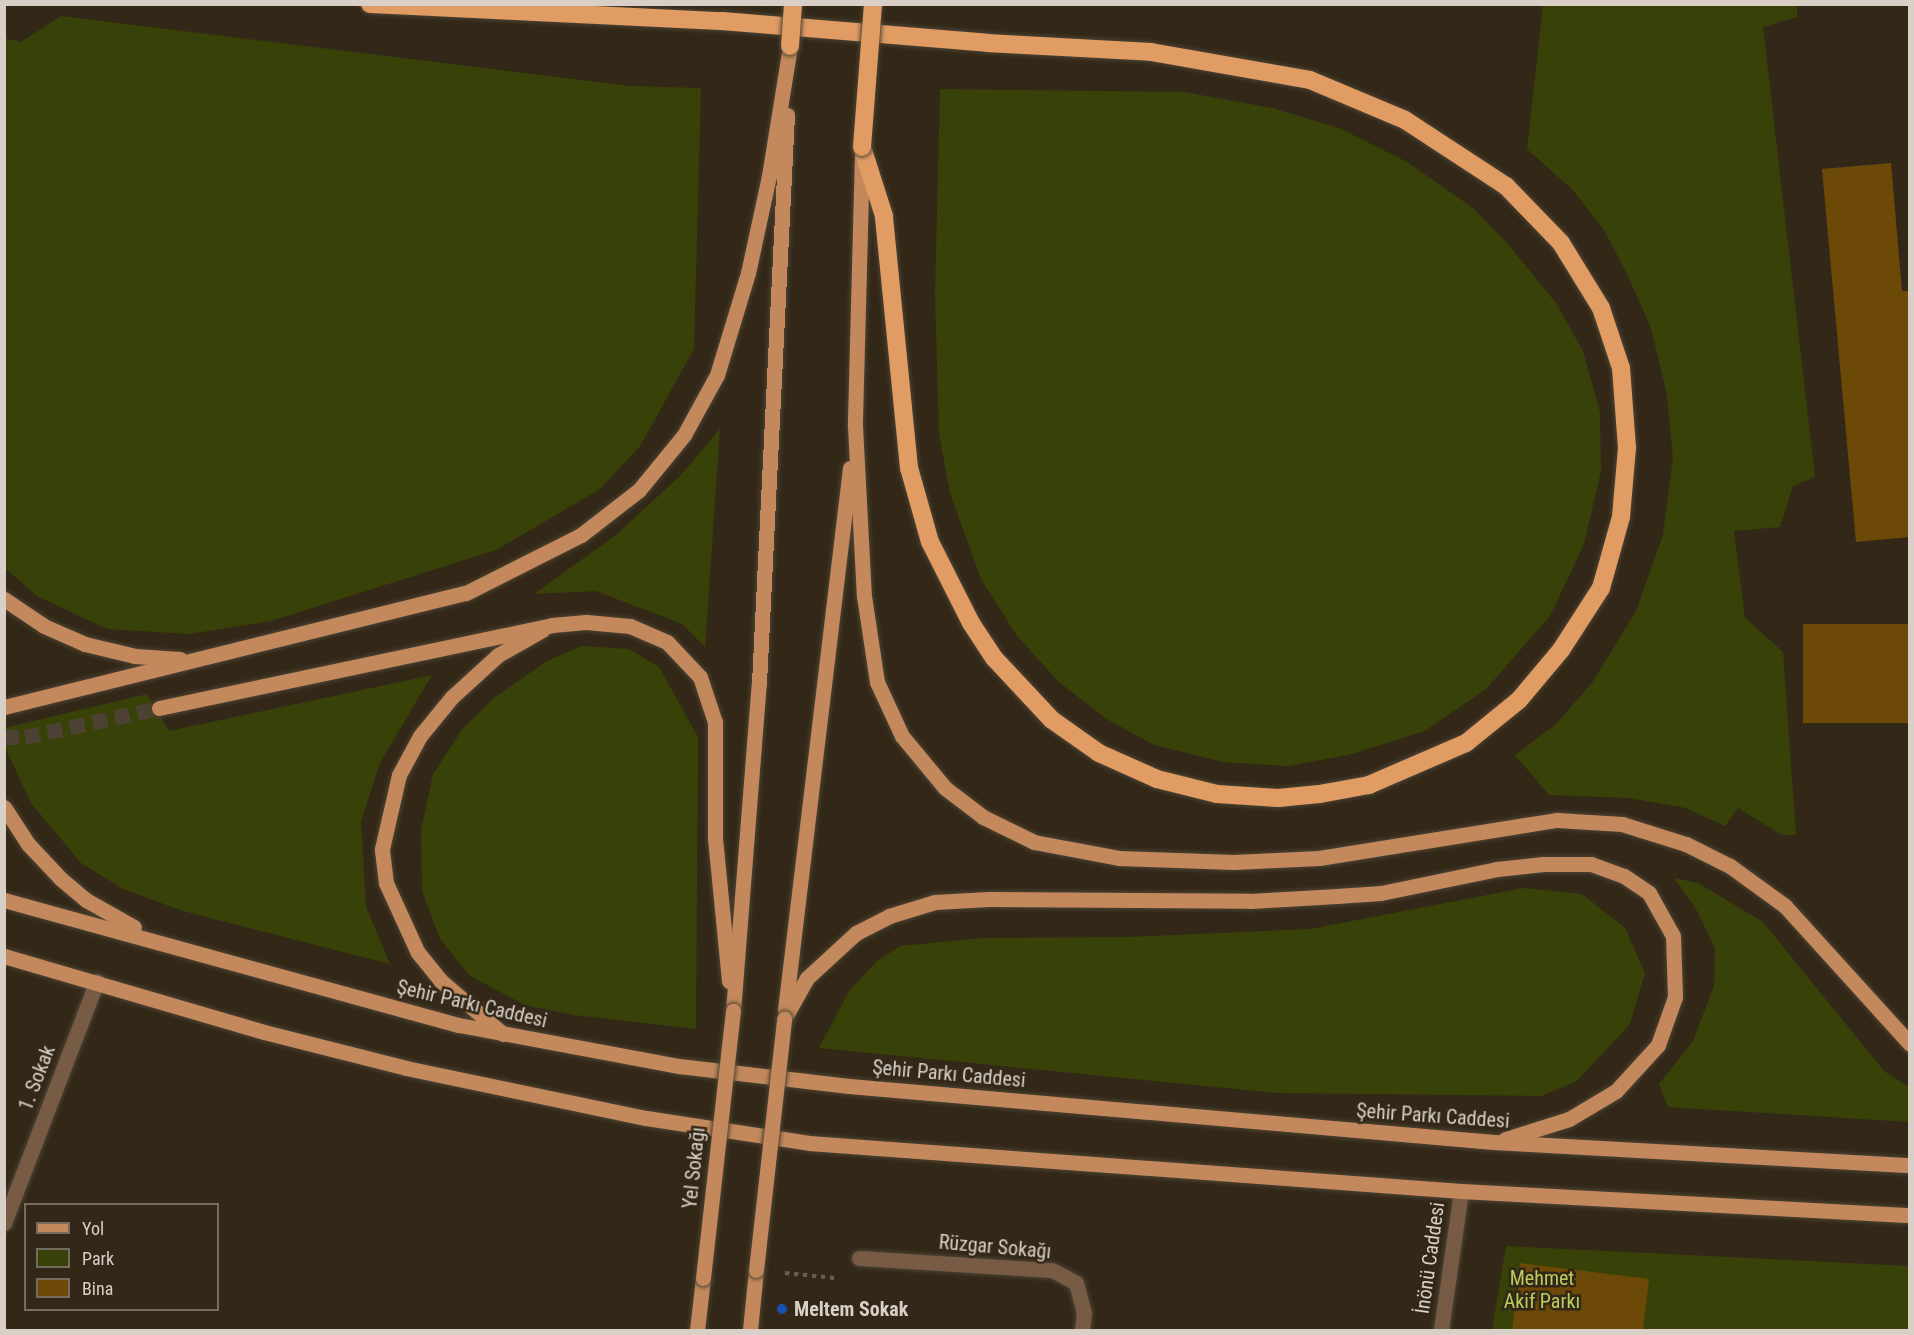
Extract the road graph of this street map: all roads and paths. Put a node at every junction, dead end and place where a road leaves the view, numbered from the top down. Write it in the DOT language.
graph roads {
  1 [pos="370,4"];
  2 [pos="629,4"];
  3 [pos="793,4"];
  4 [pos="873,4"];
  5 [pos="722,21"];
  6 [pos="790,46"];
  7 [pos="862,147"];
  8 [pos="855,426"];
  9 [pos="4,599"];
  10 [pos="552,625"];
  11 [pos="195,659"];
  12 [pos="4,707"];
  13 [pos="159,708"];
  14 [pos="4,807"];
  15 [pos="4,900"];
  16 [pos="187,949"];
  17 [pos="4,956"];
  18 [pos="97,981"];
  19 [pos="733,1011"];
  20 [pos="784,1019"];
  21 [pos="505,1036"];
  22 [pos="1910,1044"];
  23 [pos="1494,1142"];
  24 [pos="1910,1165"];
  25 [pos="1461,1191"];
  26 [pos="1910,1215"];
  27 [pos="4,1223"];
  28 [pos="859,1258"];
  29 [pos="756,1270"];
  30 [pos="697,1330"];
  31 [pos="750,1330"];
  32 [pos="1082,1330"];
  33 [pos="1441,1330"];
  1 -- 5 [label="highway"];
  2 -- 5 [label="highway"];
  3 -- 6 [label="highway, bridge"];
  4 -- 7 [label="highway, bridge"];
  5 -- 7 [label="highway"];
  6 -- 11 [label="main road"];
  6 -- 19 [label="main road"];
  7 -- 8 [label="main road"];
  8 -- 20 [label="main road"];
  8 -- 22 [label="main road"];
  9 -- 11 [label="main road"];
  10 -- 13 [label="main road"];
  10 -- 19 [label="main road"];
  10 -- 21 [label="main road"];
  11 -- 12 [label="main road"];
  14 -- 16 [label="main road"];
  15 -- 16 [label="main road, Şehir Parkı Caddesi"];
  16 -- 21 [label="main road, Şehir Parkı Caddesi"];
  17 -- 18 [label="main road"];
  18 -- 25 [label="main road"];
  18 -- 27 [label="street, 1. Sokak"];
  19 -- 30 [label="main road, Yel Sokağı, bridge"];
  20 -- 23 [label="main road"];
  20 -- 29 [label="main road, bridge"];
  21 -- 23 [label="main road, Şehir Parkı Caddesi"];
  23 -- 24 [label="main road, Şehir Parkı Caddesi"];
  25 -- 26 [label="main road"];
  25 -- 33 [label="street, İnönü Caddesi"];
  28 -- 29 [label="path"];
  28 -- 32 [label="street, Rüzgar Sokağı"];
  29 -- 31 [label="main road"];
}
